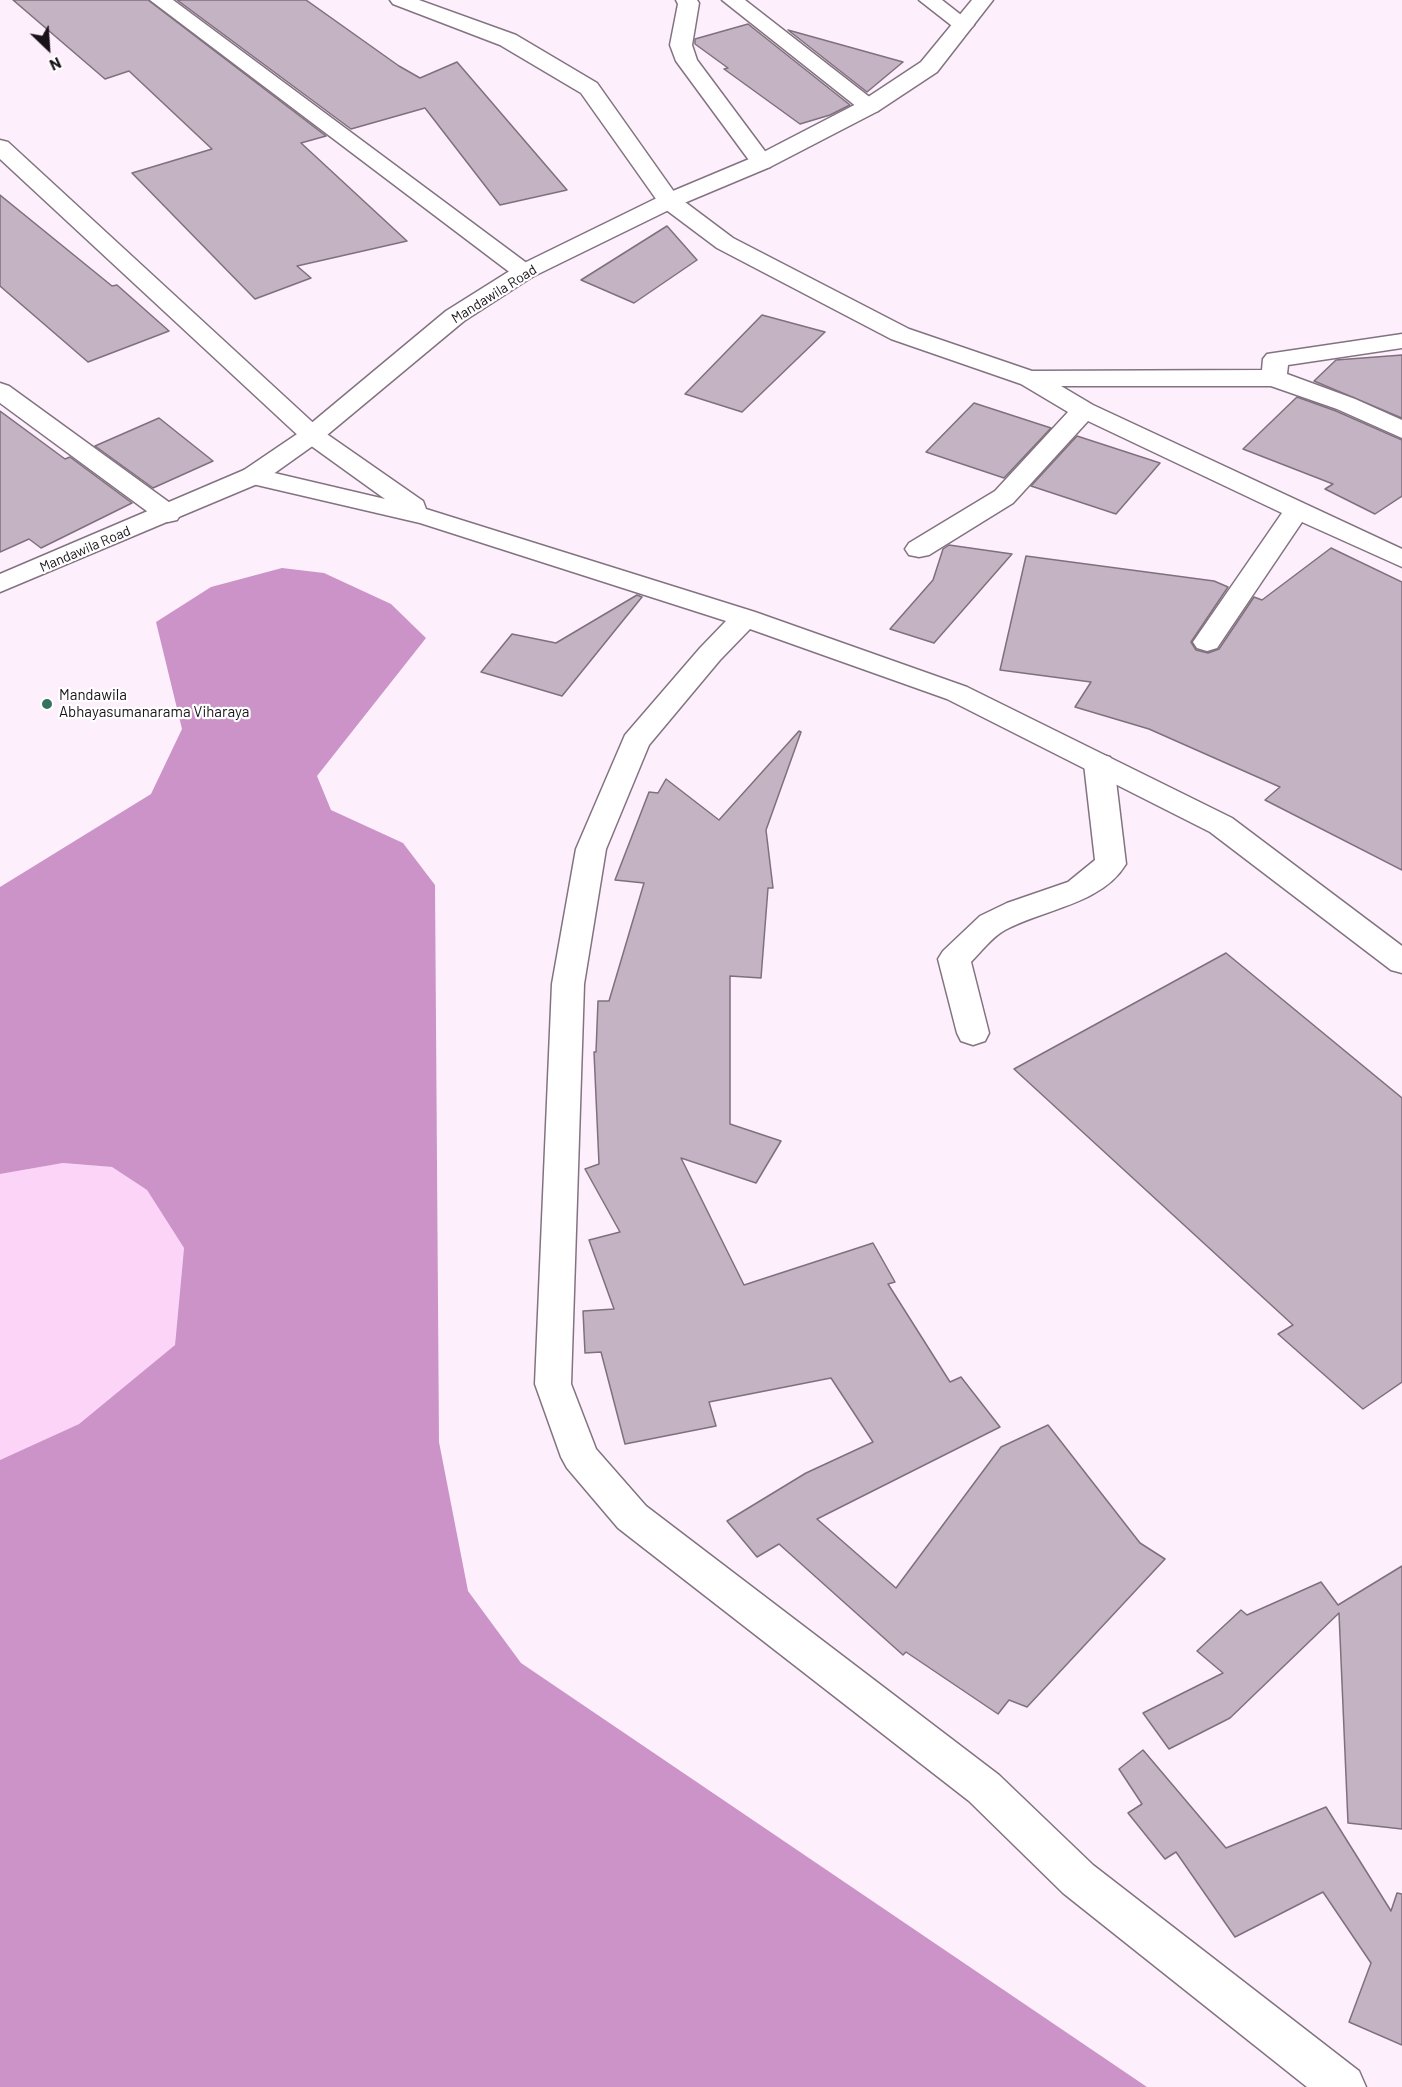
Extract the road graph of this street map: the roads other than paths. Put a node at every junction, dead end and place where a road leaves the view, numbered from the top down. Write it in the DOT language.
graph roads {
  1 [pos="160,0"];
  2 [pos="400,0"];
  3 [pos="686,0"];
  4 [pos="732,0"];
  5 [pos="929,0"];
  6 [pos="983,0"];
  7 [pos="963,25"];
  8 [pos="870,106"];
  9 [pos="0,147"];
  10 [pos="762,162"];
  11 [pos="669,201"];
  12 [pos="525,272"];
  13 [pos="1402,341"];
  14 [pos="1274,378"];
  15 [pos="1030,379"];
  16 [pos="0,391"];
  17 [pos="1084,410"];
  18 [pos="1402,430"];
  19 [pos="312,435"];
  20 [pos="253,476"];
  21 [pos="1297,510"];
  22 [pos="168,514"];
  23 [pos="428,517"];
  24 [pos="919,549"];
  25 [pos="1402,559"];
  26 [pos="0,584"];
  27 [pos="745,618"];
  28 [pos="1207,642"];
  29 [pos="1099,764"];
  30 [pos="1402,962"];
  31 [pos="973,1033"];
  32 [pos="1343,2087"];
  1 -- 12 [label="street"];
  2 -- 11 [label="street"];
  3 -- 10 [label="street"];
  4 -- 8 [label="street"];
  5 -- 7 [label="street"];
  6 -- 7 [label="street, Mandawila Road"];
  7 -- 8 [label="street, Mandawila Road"];
  8 -- 10 [label="street, Mandawila Road"];
  9 -- 19 [label="street"];
  10 -- 11 [label="street, Mandawila Road"];
  11 -- 12 [label="street, Mandawila Road"];
  11 -- 15 [label="street"];
  12 -- 19 [label="street, Mandawila Road"];
  13 -- 14 [label="street"];
  14 -- 15 [label="street"];
  14 -- 18 [label="street"];
  15 -- 17 [label="street"];
  16 -- 22 [label="street"];
  17 -- 21 [label="street"];
  17 -- 24 [label="street"];
  19 -- 20 [label="street, Mandawila Road"];
  19 -- 23 [label="street"];
  20 -- 22 [label="street, Mandawila Road"];
  20 -- 23 [label="street"];
  21 -- 25 [label="street"];
  21 -- 28 [label="street"];
  22 -- 26 [label="street, Mandawila Road"];
  23 -- 27 [label="street"];
  27 -- 29 [label="street"];
  27 -- 32 [label="street"];
  29 -- 30 [label="street"];
  29 -- 31 [label="street"];
}
